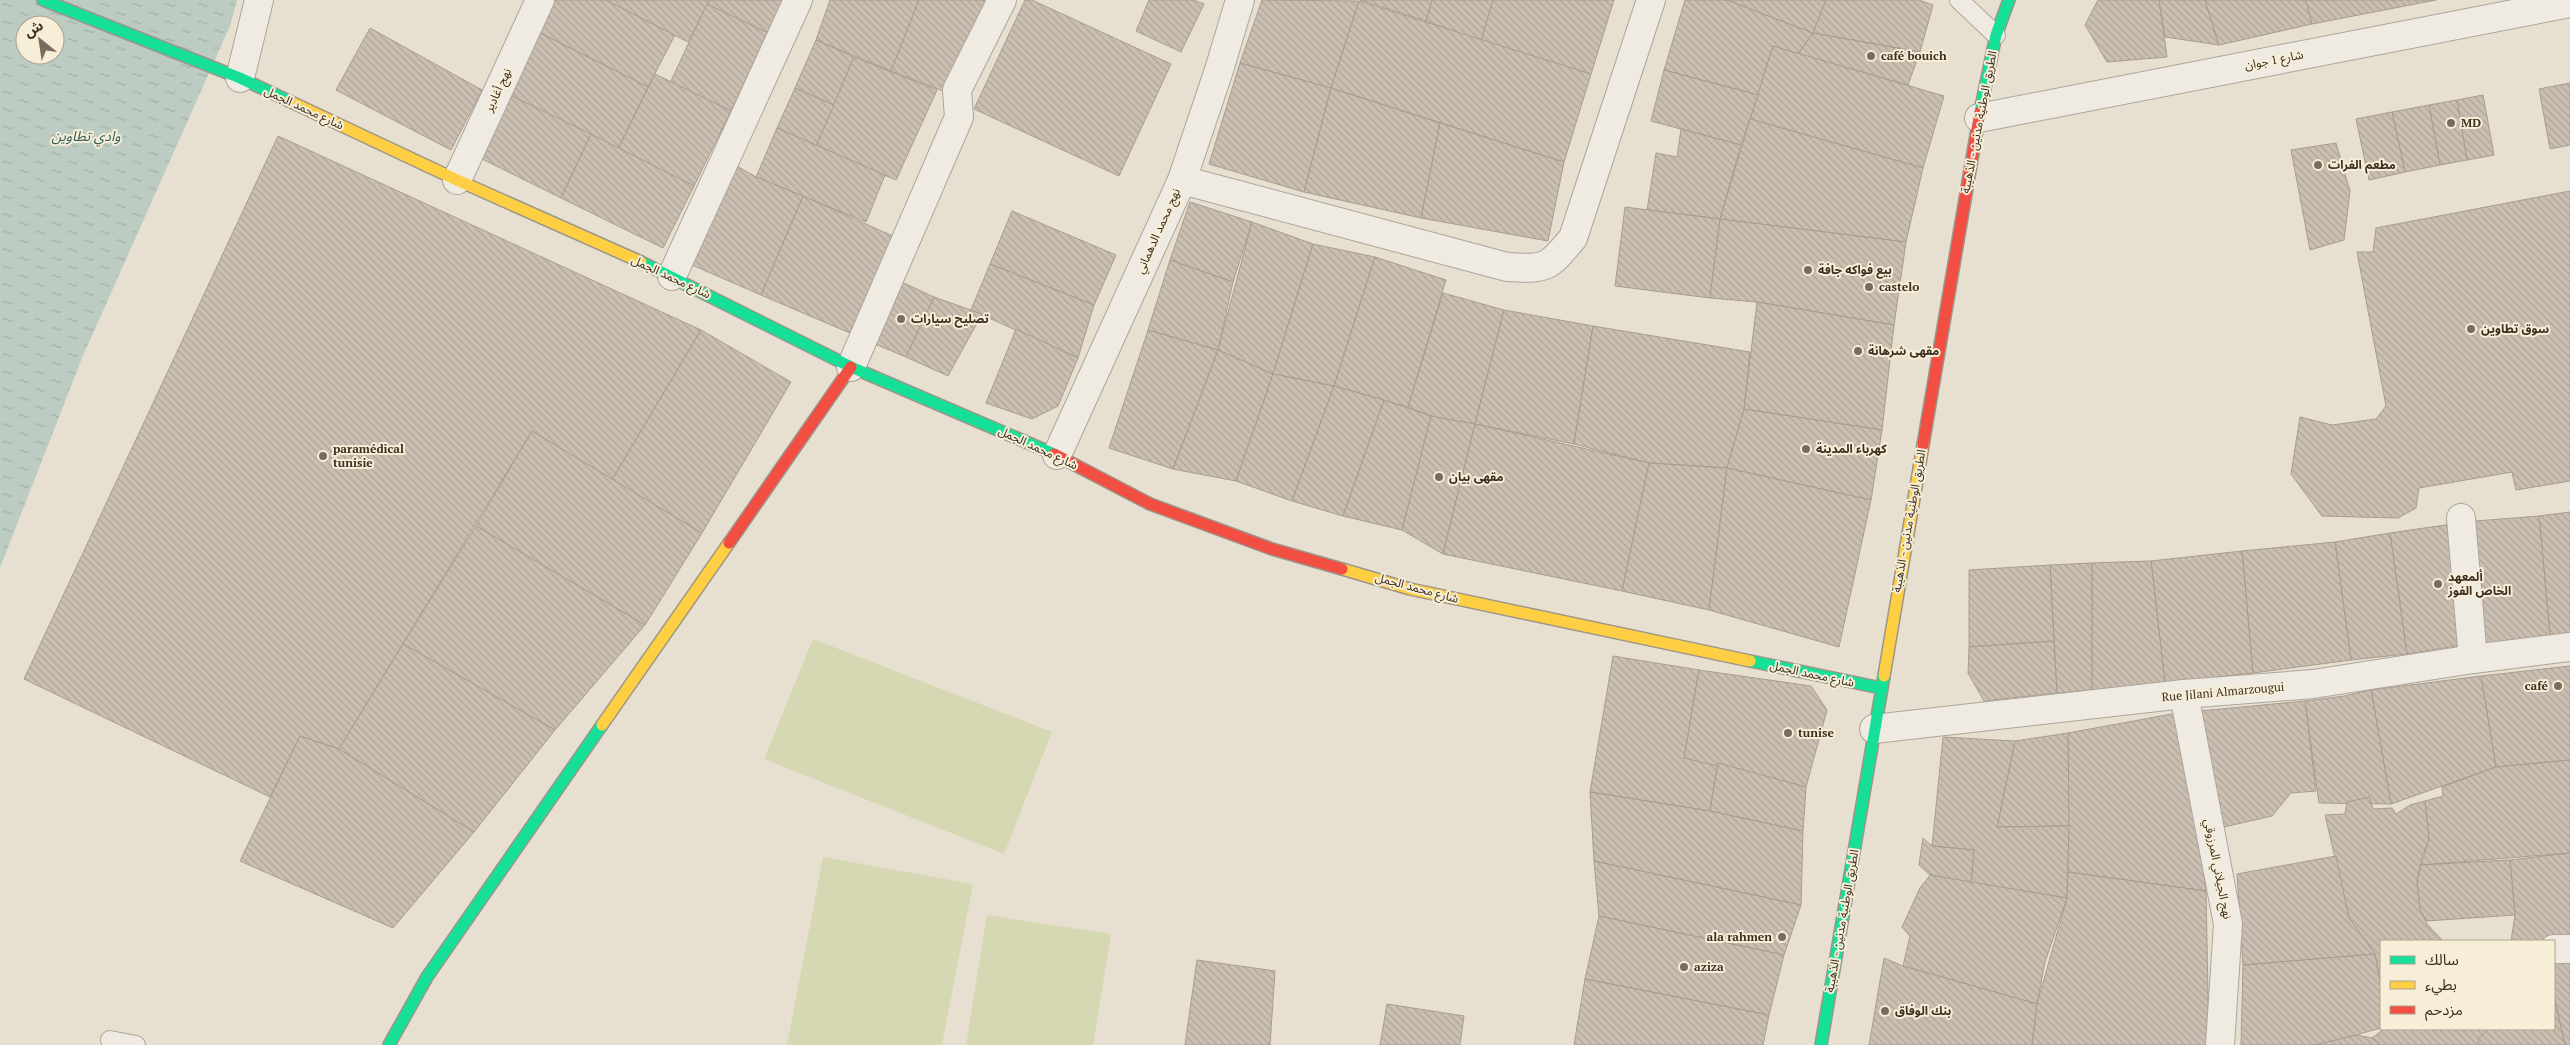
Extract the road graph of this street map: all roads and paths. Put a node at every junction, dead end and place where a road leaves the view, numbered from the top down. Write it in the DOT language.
graph roads {
  1 [pos="43,0"];
  2 [pos="259,0"];
  3 [pos="540,0"];
  4 [pos="798,0"];
  5 [pos="1002,0"];
  6 [pos="1240,0"];
  7 [pos="1651,0"];
  8 [pos="1959,0"];
  9 [pos="2009,0"];
  10 [pos="2570,2"];
  11 [pos="1996,36"];
  12 [pos="240,78"];
  13 [pos="1979,118"];
  14 [pos="457,180"];
  15 [pos="1182,180"];
  16 [pos="672,276"];
  17 [pos="851,367"];
  18 [pos="1057,455"];
  19 [pos="2461,518"];
  20 [pos="2570,647"];
  21 [pos="2473,659"];
  22 [pos="1881,688"];
  23 [pos="2184,694"];
  24 [pos="1874,729"];
  25 [pos="2555,949"];
  26 [pos="2570,949"];
  27 [pos="110,1040"];
  28 [pos="136,1045"];
  29 [pos="389,1045"];
  30 [pos="1820,1045"];
  31 [pos="2220,1045"];
  1 -- 12 [label="street, شارع محمد الجمل"];
  2 -- 12 [label="street"];
  3 -- 14 [label="street, نهج أغادير"];
  4 -- 16 [label="street"];
  5 -- 17 [label="street"];
  6 -- 15 [label="street, نهج محمد الدهماني"];
  7 -- 15 [label="street"];
  8 -- 11 [label="lane"];
  9 -- 11 [label="street, الطريق الوطنية مدنين - الذهيبة"];
  10 -- 13 [label="street, شارع 1 جوان"];
  11 -- 13 [label="street, الطريق الوطنية مدنين - الذهيبة"];
  12 -- 14 [label="street, شارع محمد الجمل"];
  13 -- 22 [label="street, الطريق الوطنية مدنين - الذهيبة"];
  14 -- 16 [label="street, شارع محمد الجمل"];
  15 -- 18 [label="street, نهج محمد الدهماني"];
  16 -- 17 [label="street, شارع محمد الجمل"];
  17 -- 18 [label="street, شارع محمد الجمل"];
  17 -- 29 [label="street"];
  18 -- 22 [label="street, شارع محمد الجمل"];
  19 -- 21 [label="street"];
  20 -- 21 [label="street, Rue Jilani Almarzougui"];
  21 -- 23 [label="street, Rue Jilani Almarzougui"];
  22 -- 24 [label="street, الطريق الوطنية مدنين - الذهيبة"];
  23 -- 24 [label="street, Rue Jilani Almarzougui"];
  23 -- 31 [label="street, نهج الجيلاني المرزوقي"];
  24 -- 30 [label="street, الطريق الوطنية مدنين - الذهيبة"];
  25 -- 26 [label="street"];
  27 -- 28 [label="lane"];
}
